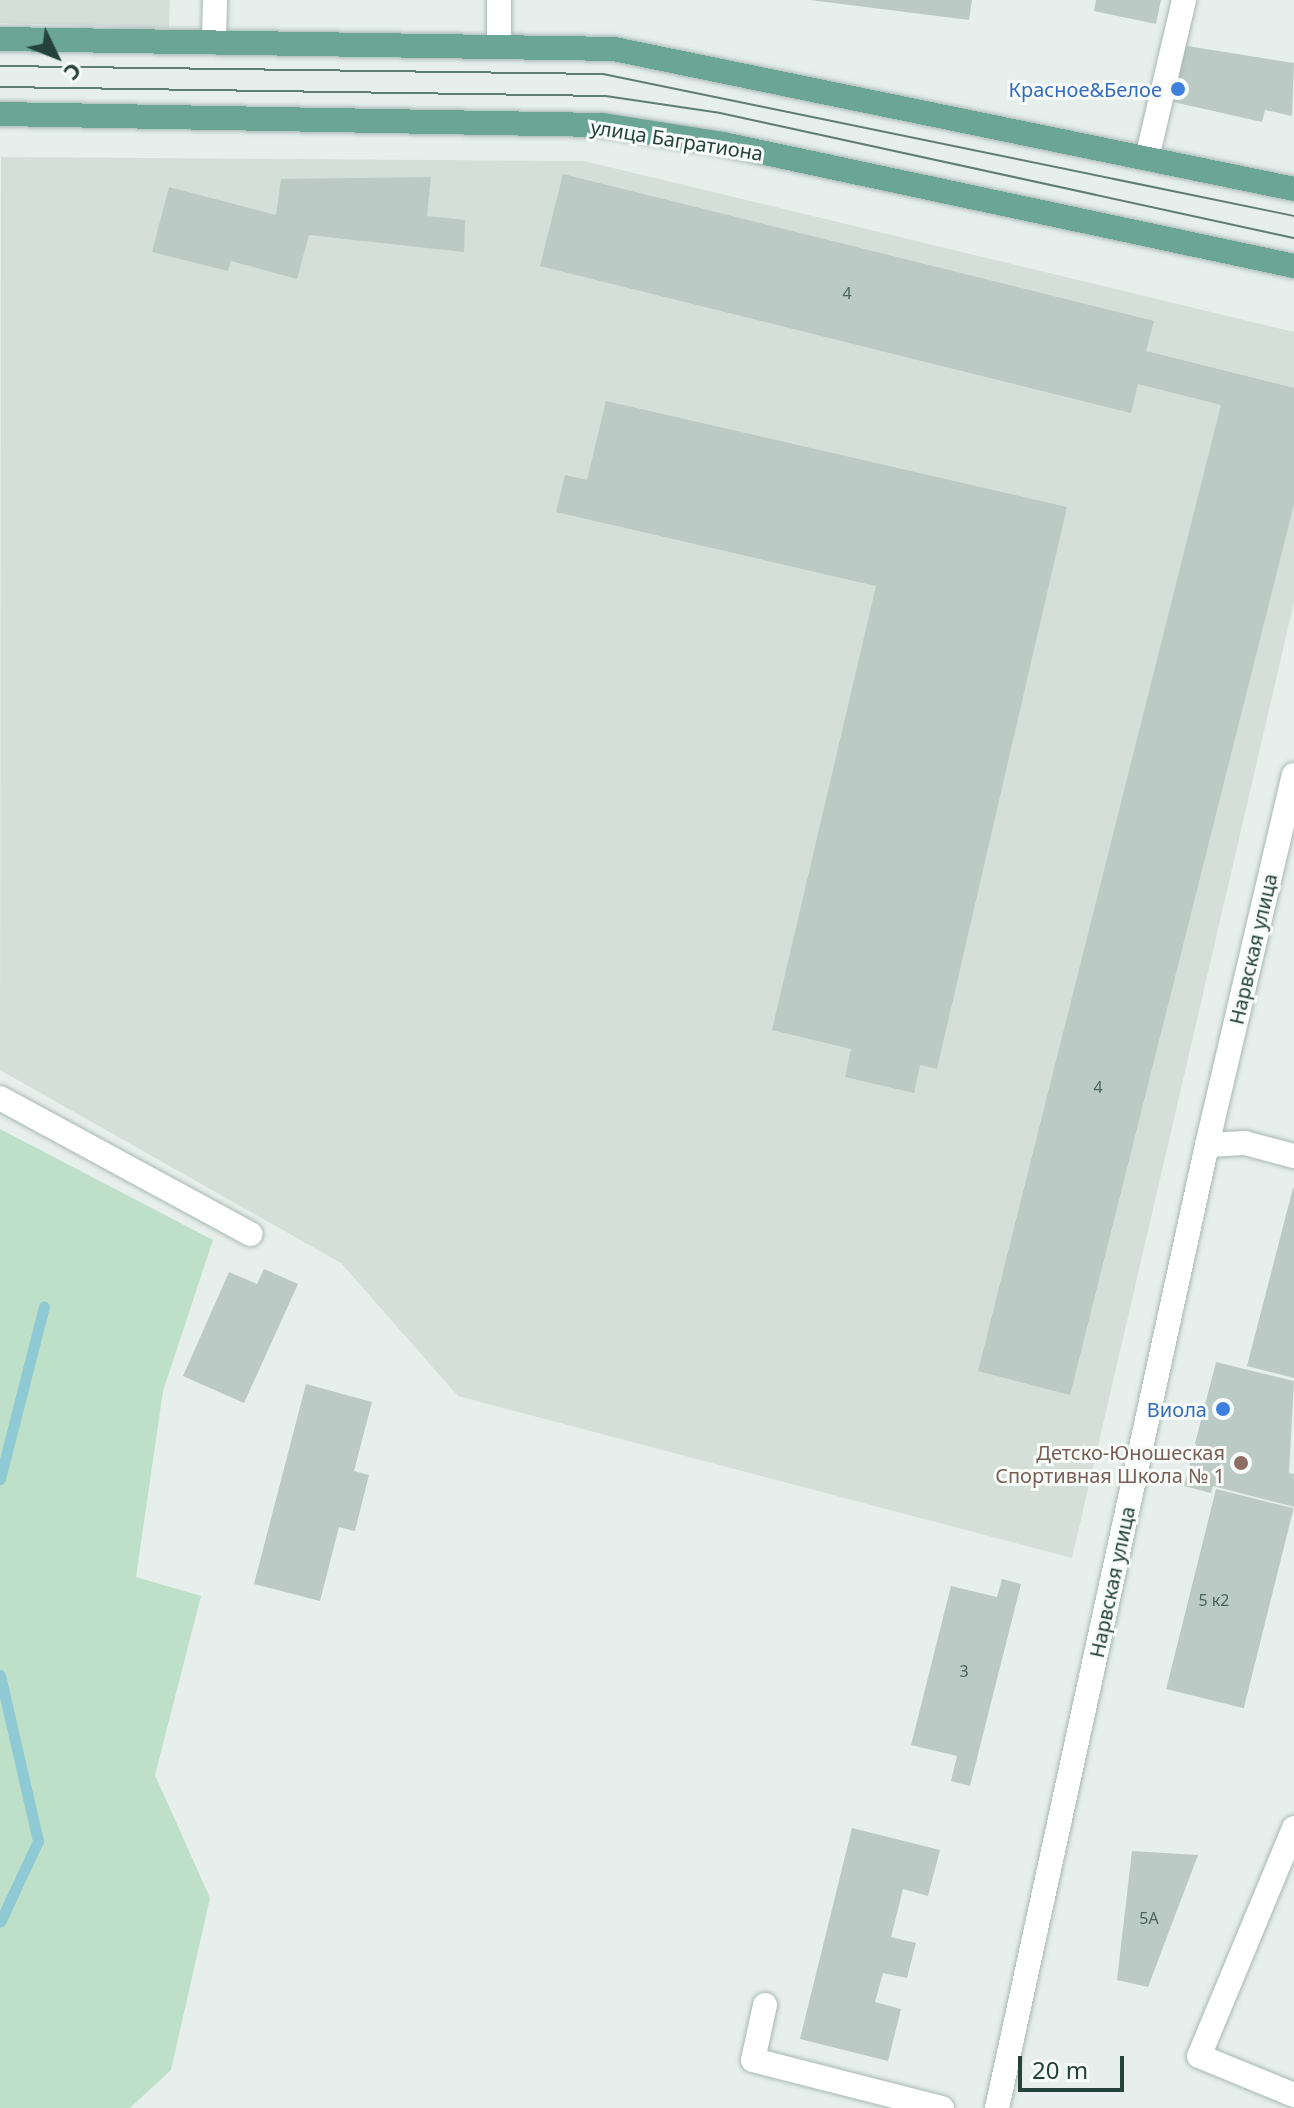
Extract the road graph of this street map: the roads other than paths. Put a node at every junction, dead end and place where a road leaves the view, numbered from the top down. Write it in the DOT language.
graph roads {
  1 [pos="215,0"];
  2 [pos="499,0"];
  3 [pos="1184,0"];
  4 [pos="0,39"];
  5 [pos="214,42"];
  6 [pos="499,47"];
  7 [pos="0,114"];
  8 [pos="1147,158"];
  9 [pos="1294,189"];
  10 [pos="1294,266"];
  11 [pos="1294,775"];
  12 [pos="0,1098"];
  13 [pos="1207,1145"];
  14 [pos="1294,1156"];
  15 [pos="251,1234"];
  16 [pos="1294,1828"];
  17 [pos="765,2005"];
  18 [pos="1294,2095"];
  19 [pos="942,2108"];
  20 [pos="997,2108"];
  1 -- 5 [label="street"];
  2 -- 6 [label="street"];
  3 -- 8 [label="street"];
  4 -- 5 [label="main road"];
  5 -- 6 [label="main road"];
  6 -- 8 [label="main road"];
  7 -- 10 [label="main road, улица Багратиона"];
  8 -- 9 [label="main road"];
  11 -- 13 [label="street, Нарвская улица"];
  12 -- 15 [label="street"];
  13 -- 14 [label="street"];
  13 -- 20 [label="street, Нарвская улица"];
  16 -- 18 [label="street"];
  17 -- 19 [label="street"];
}
